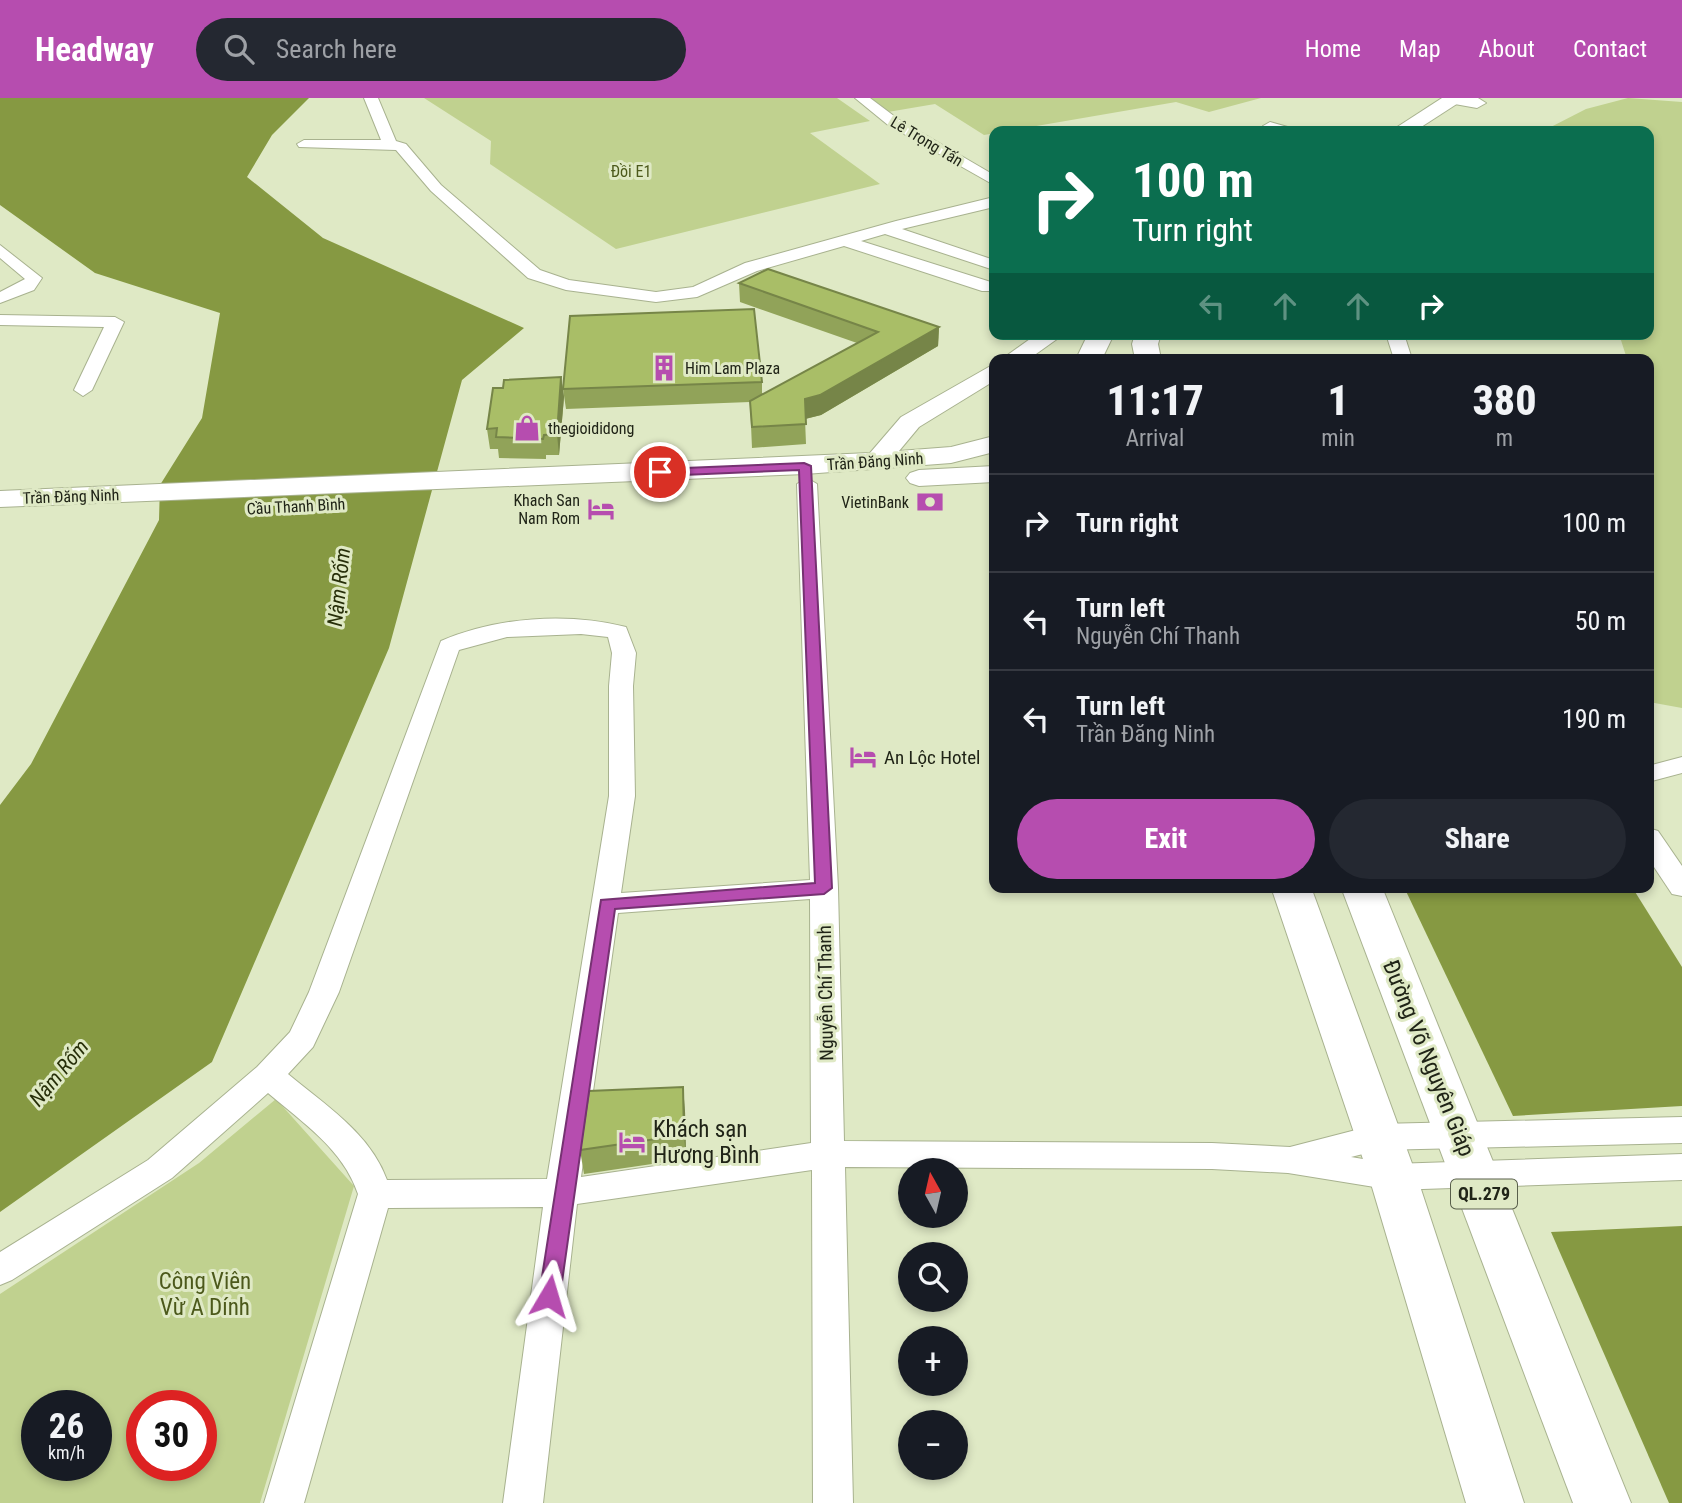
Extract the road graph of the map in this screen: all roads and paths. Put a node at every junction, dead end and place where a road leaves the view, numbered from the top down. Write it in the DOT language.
graph roads {
  1 [pos="371,98"];
  2 [pos="862,98"];
  3 [pos="1455,98"];
  4 [pos="1481,101"];
  5 [pos="1409,126"];
  6 [pos="1441,126"];
  7 [pos="304,144"];
  8 [pos="390,144"];
  9 [pos="989,178"];
  10 [pos="989,203"];
  11 [pos="886,229"];
  12 [pos="845,241"];
  13 [pos="0,250"];
  14 [pos="989,263"];
  15 [pos="988,287"];
  16 [pos="0,298"];
  17 [pos="0,320"];
  18 [pos="1043,340"];
  19 [pos="1021,354"];
  20 [pos="989,374"];
  21 [pos="83,390"];
  22 [pos="989,445"];
  23 [pos="877,461"];
  24 [pos="989,474"];
  25 [pos="806,475"];
  26 [pos="461,490"];
  27 [pos="0,499"];
  28 [pos="136,504"];
  29 [pos="0,517"];
  30 [pos="1682,765"];
  31 [pos="1654,772"];
  32 [pos="1654,846"];
  33 [pos="1682,887"];
  34 [pos="824,888"];
  35 [pos="1293,893"];
  36 [pos="1364,893"];
  37 [pos="607,904"];
  38 [pos="268,1075"];
  39 [pos="1682,1130"];
  40 [pos="828,1154"];
  41 [pos="1467,1155"];
  42 [pos="1386,1157"];
  43 [pos="1288,1160"];
  44 [pos="1682,1167"];
  45 [pos="562,1193"];
  46 [pos="375,1194"];
  47 [pos="0,1270"];
  48 [pos="284,1503"];
  49 [pos="523,1503"];
  50 [pos="833,1503"];
  51 [pos="1495,1503"];
  52 [pos="1602,1503"];
  1 -- 8 [label="street"];
  2 -- 9 [label="street, Lê Trọng Tấn"];
  3 -- 4 [label="main road"];
  3 -- 5 [label="highway"];
  4 -- 6 [label="highway"];
  7 -- 8 [label="street"];
  8 -- 12 [label="street"];
  10 -- 11 [label="street"];
  11 -- 12 [label="street"];
  11 -- 14 [label="street"];
  12 -- 15 [label="street"];
  13 -- 16 [label="street"];
  17 -- 21 [label="street"];
  18 -- 19 [label="main road"];
  20 -- 23 [label="main road"];
  22 -- 23 [label="main road, Trần Đăng Ninh"];
  23 -- 25 [label="main road, Trần Đăng Ninh"];
  24 -- 25 [label="main road, Trần Đăng Ninh"];
  25 -- 26 [label="main road, Trần Đăng Ninh"];
  25 -- 34 [label="street, Nguyễn Chí Thanh"];
  26 -- 28 [label="main road, Cầu Thanh Bình"];
  27 -- 28 [label="main road, Trần Đăng Ninh"];
  28 -- 29 [label="main road, Trần Đăng Ninh"];
  30 -- 31 [label="street"];
  32 -- 33 [label="street"];
  34 -- 37 [label="street"];
  34 -- 40 [label="street, Nguyễn Chí Thanh"];
  35 -- 42 [label="highway"];
  36 -- 41 [label="highway, Đường Võ Nguyên Giáp / QL.279"];
  37 -- 38 [label="street"];
  37 -- 45 [label="street"];
  38 -- 46 [label="street"];
  38 -- 47 [label="street"];
  39 -- 41 [label="street"];
  40 -- 43 [label="street"];
  40 -- 45 [label="street"];
  40 -- 50 [label="street, Nguyễn Chí Thanh"];
  41 -- 42 [label="street"];
  41 -- 42 [label="street"];
  41 -- 44 [label="street"];
  41 -- 52 [label="highway, Đường Võ Nguyên Giáp / QL.279"];
  42 -- 43 [label="street"];
  42 -- 43 [label="street"];
  42 -- 51 [label="highway"];
  45 -- 46 [label="street"];
  45 -- 49 [label="street"];
  46 -- 48 [label="street"];
}
